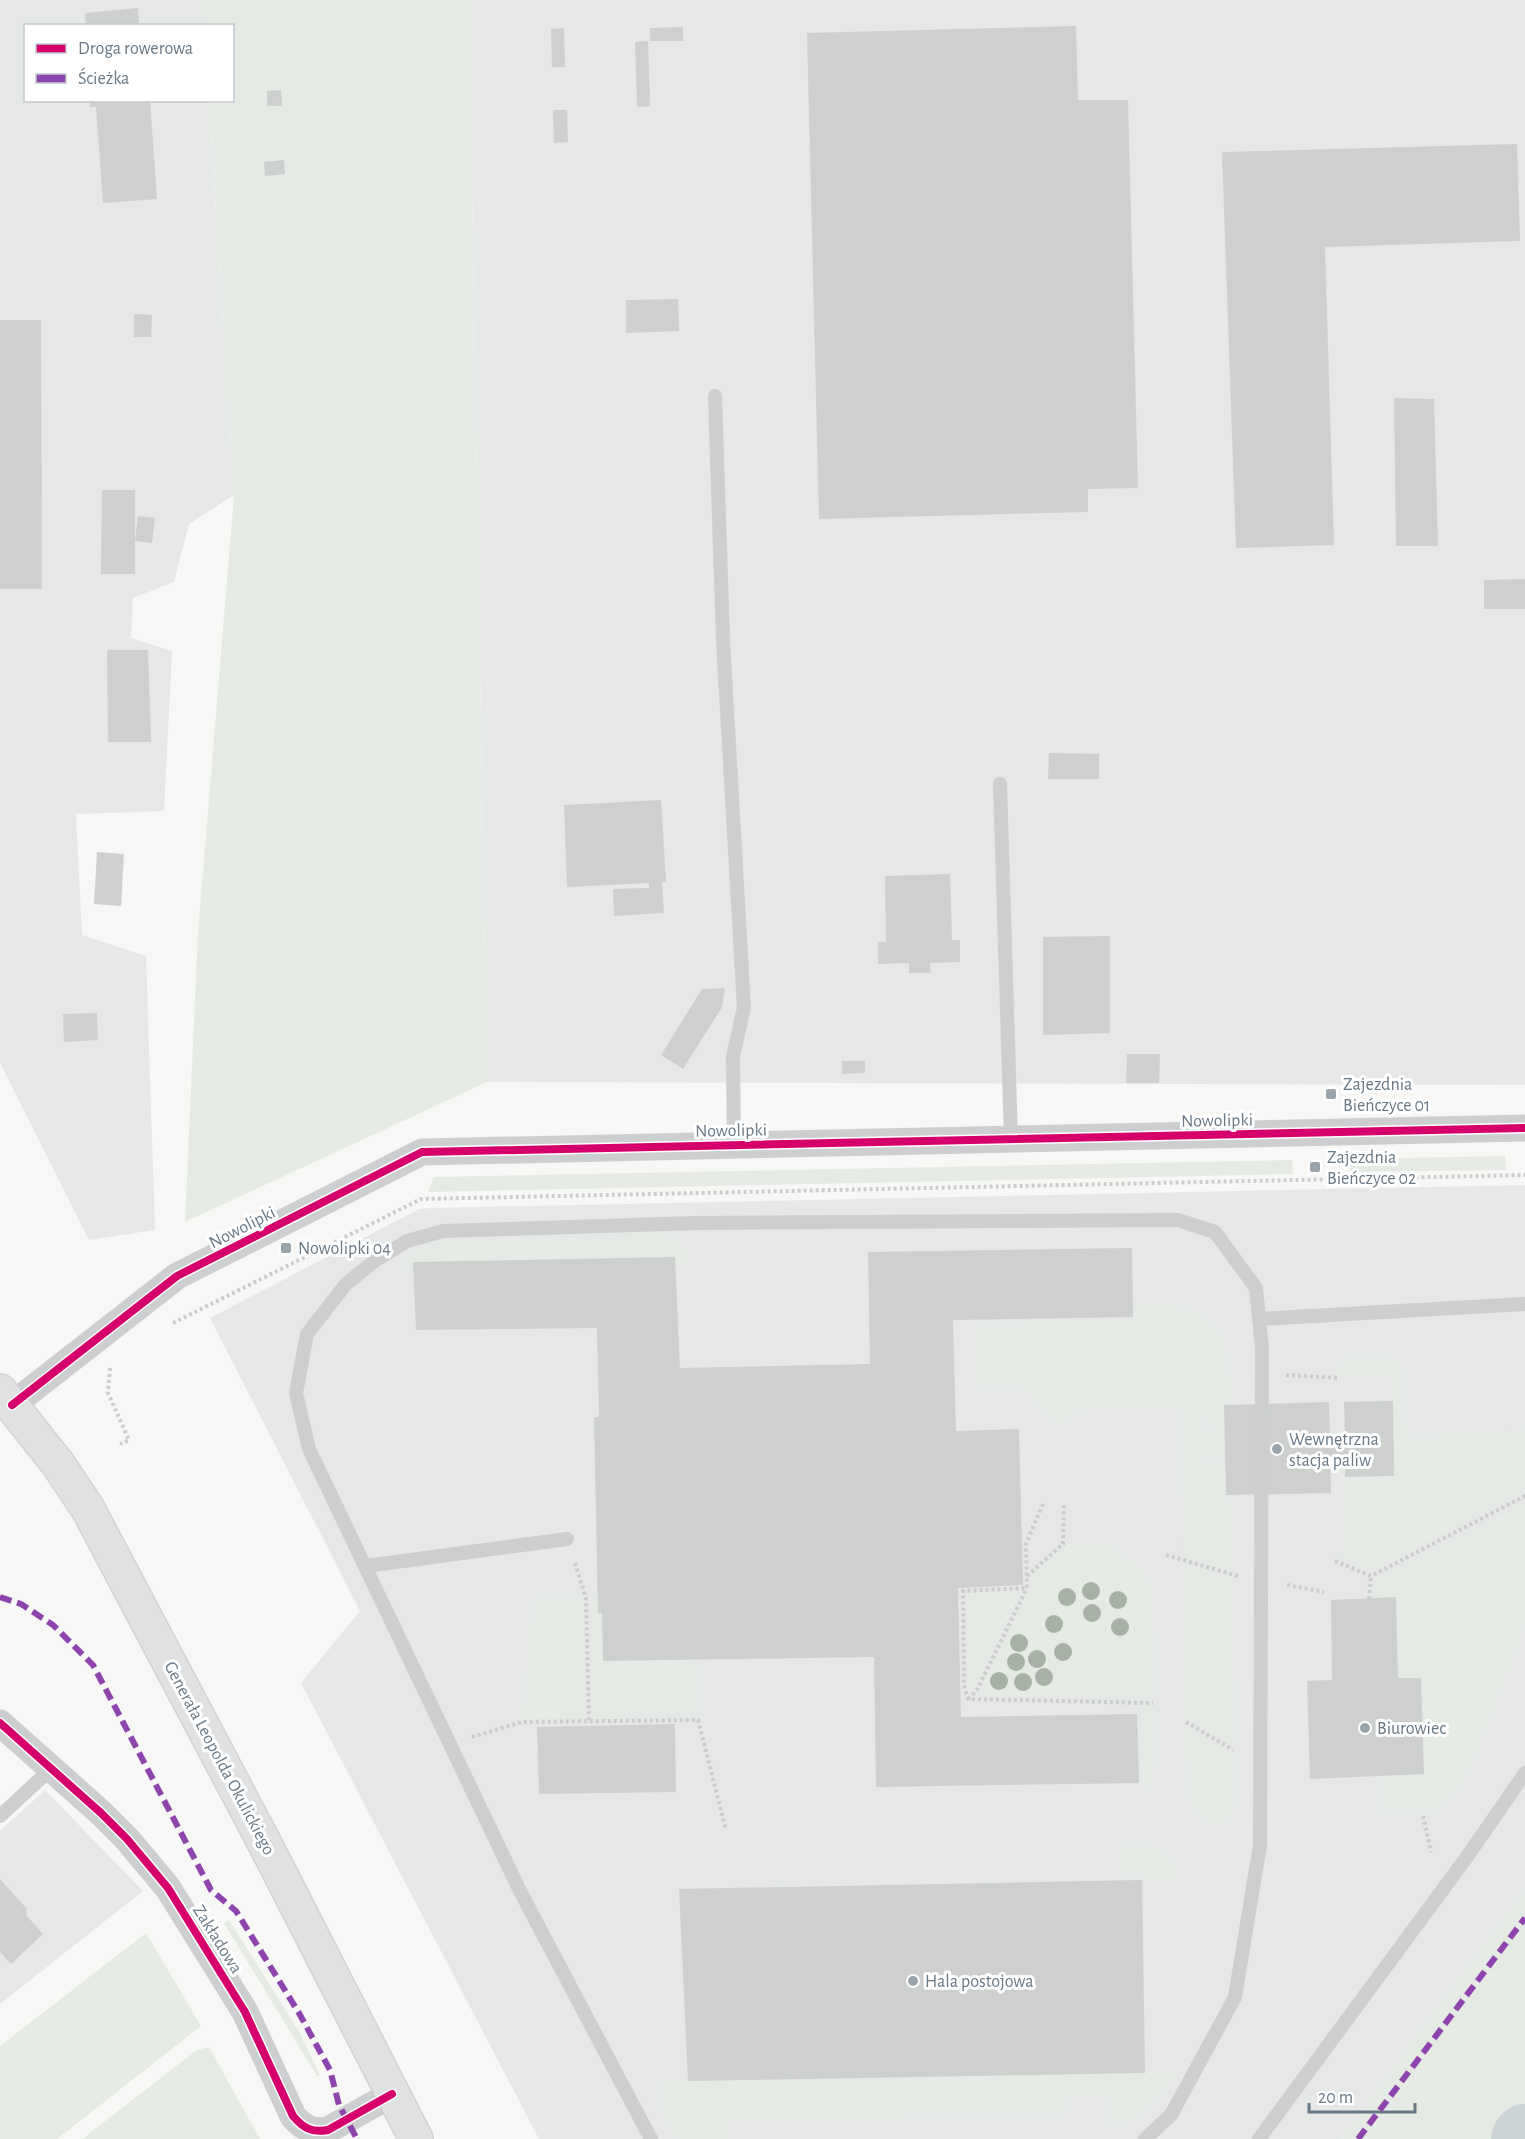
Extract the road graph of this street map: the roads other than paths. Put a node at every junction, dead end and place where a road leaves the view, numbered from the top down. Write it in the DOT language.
graph roads {
  1 [pos="715,396"];
  2 [pos="1000,784"];
  3 [pos="1525,1128"];
  4 [pos="1011,1139"];
  5 [pos="734,1145"];
  6 [pos="1525,1304"];
  7 [pos="1259,1319"];
  8 [pos="6,1398"];
  9 [pos="567,1539"];
  10 [pos="366,1566"];
  11 [pos="0,1723"];
  12 [pos="52,1767"];
  13 [pos="1525,1773"];
  14 [pos="0,1816"];
  15 [pos="392,2094"];
  16 [pos="416,2139"];
  17 [pos="651,2139"];
  18 [pos="1145,2139"];
  19 [pos="1259,2139"];
  1 -- 5 [label="lane"];
  2 -- 4 [label="lane"];
  3 -- 4 [label="street, Nowolipki"];
  4 -- 5 [label="street, Nowolipki"];
  5 -- 8 [label="street, Nowolipki"];
  6 -- 7 [label="lane"];
  7 -- 10 [label="lane"];
  7 -- 18 [label="lane"];
  8 -- 15 [label="main road, Generała Leopolda Okulickiego"];
  9 -- 10 [label="lane"];
  10 -- 17 [label="lane"];
  11 -- 12 [label="street, Zakładowa"];
  12 -- 14 [label="lane"];
  12 -- 15 [label="street, Zakładowa"];
  13 -- 19 [label="lane"];
  15 -- 16 [label="main road, Generała Leopolda Okulickiego"];
}
